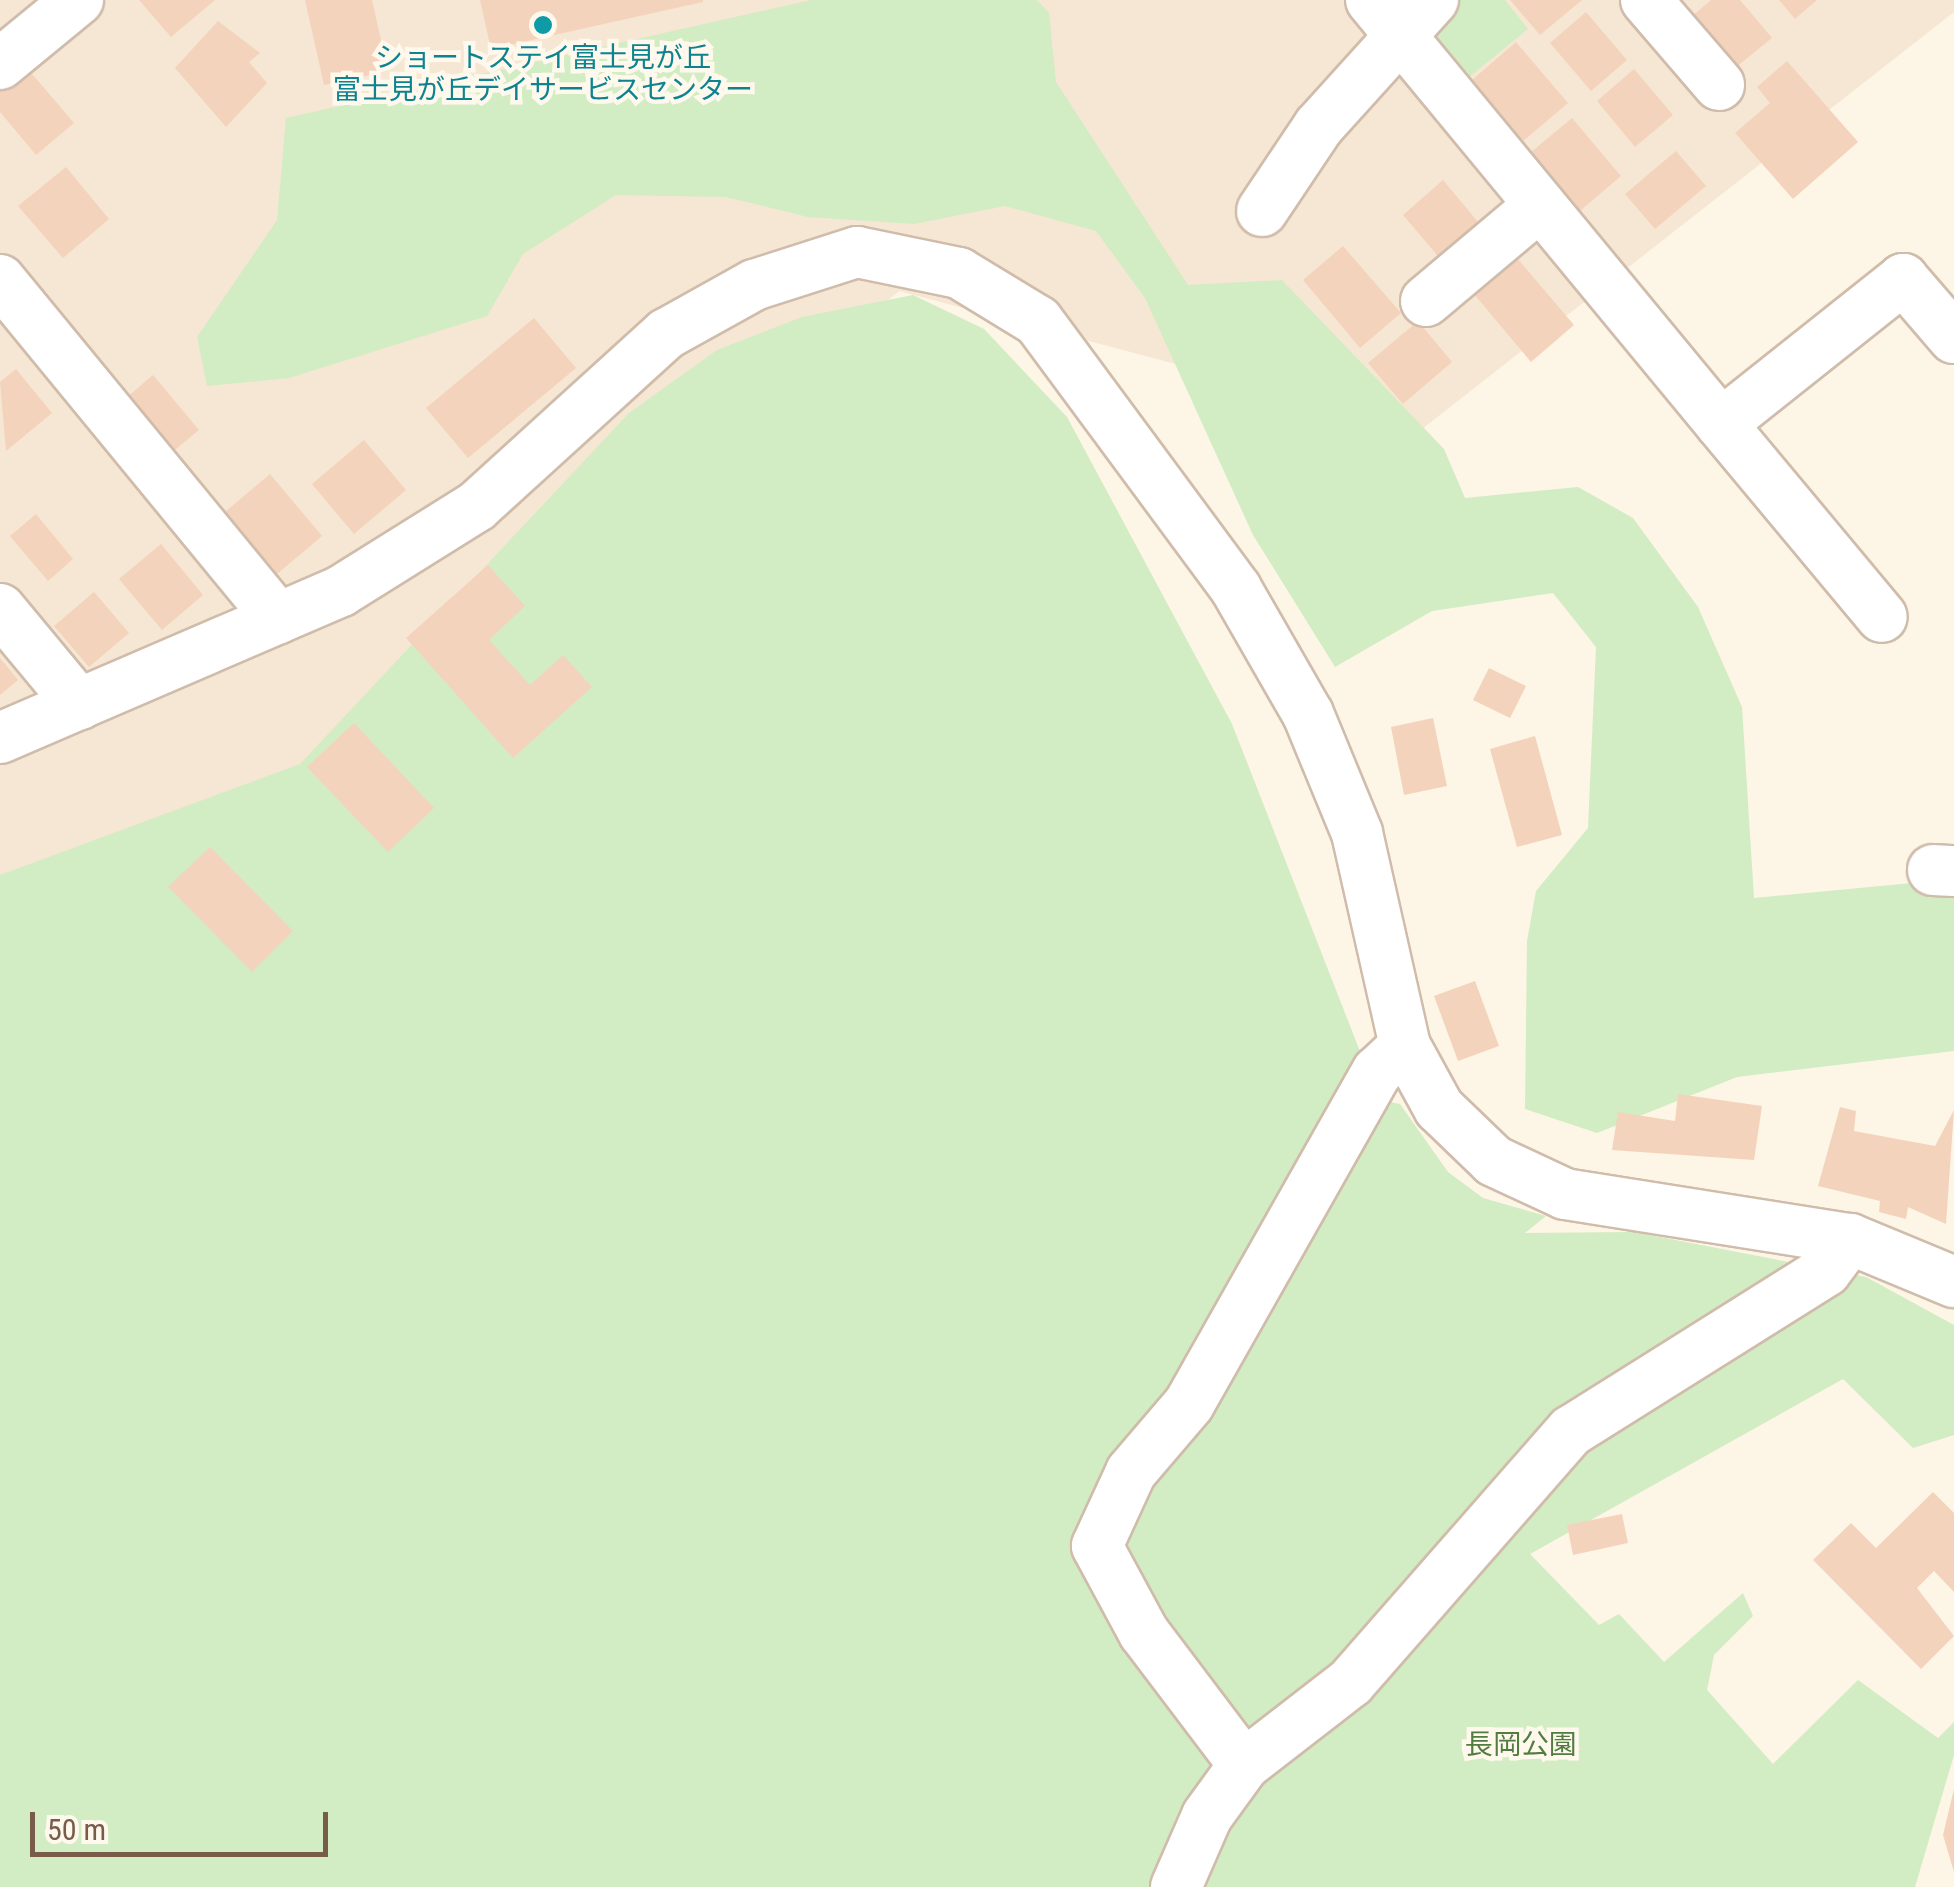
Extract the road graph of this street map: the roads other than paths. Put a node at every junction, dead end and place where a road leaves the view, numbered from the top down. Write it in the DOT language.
graph roads {
  1 [pos="1646,0"];
  2 [pos="57,6"];
  3 [pos="1400,11"];
  4 [pos="0,64"];
  5 [pos="1719,85"];
  6 [pos="1540,205"];
  7 [pos="1262,211"];
  8 [pos="0,280"];
  9 [pos="1426,301"];
  10 [pos="1954,338"];
  11 [pos="1722,424"];
  12 [pos="0,609"];
  13 [pos="1882,617"];
  14 [pos="278,618"];
  15 [pos="79,704"];
  16 [pos="0,738"];
  17 [pos="1405,1046"];
  18 [pos="1850,1239"];
  19 [pos="1954,1282"];
  20 [pos="1244,1765"];
  21 [pos="1176,1887"];
  1 -- 5 [label="street"];
  2 -- 4 [label="street"];
  3 -- 6 [label="street"];
  3 -- 7 [label="street"];
  6 -- 9 [label="street"];
  6 -- 11 [label="street"];
  8 -- 14 [label="street"];
  10 -- 11 [label="street"];
  11 -- 13 [label="street"];
  12 -- 15 [label="street"];
  14 -- 15 [label="street"];
  14 -- 17 [label="street"];
  15 -- 16 [label="street"];
  17 -- 18 [label="street"];
  17 -- 20 [label="street"];
  18 -- 19 [label="street"];
  18 -- 20 [label="street"];
  20 -- 21 [label="street"];
}
